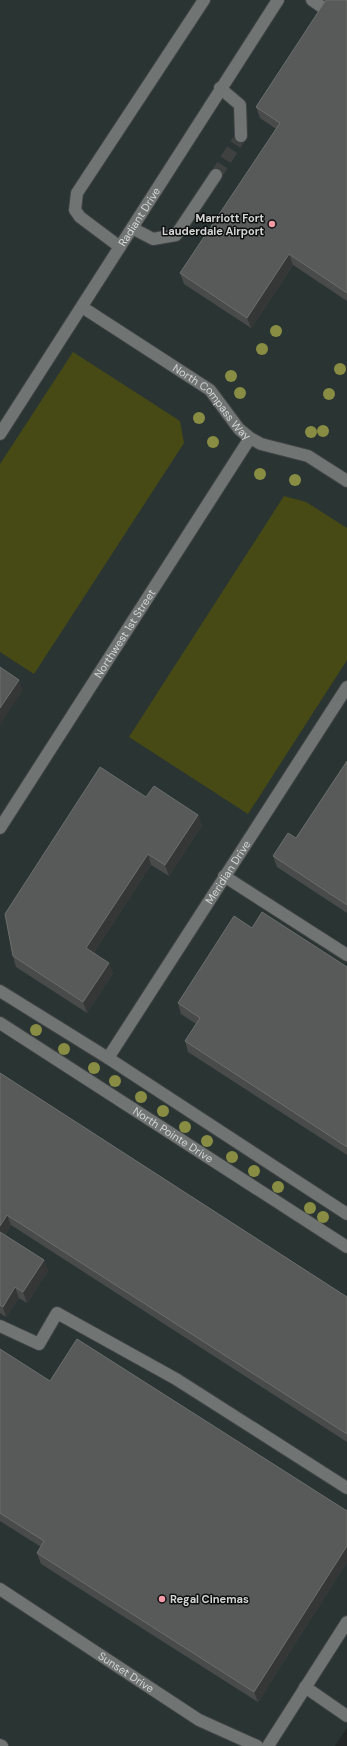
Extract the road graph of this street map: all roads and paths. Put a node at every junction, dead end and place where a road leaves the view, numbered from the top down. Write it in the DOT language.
graph roads {
  1 [pos="204,0"];
  2 [pos="278,0"];
  3 [pos="312,0"];
  4 [pos="336,6"];
  5 [pos="220,88"];
  6 [pos="241,136"];
  7 [pos="216,175"];
  8 [pos="132,228"];
  9 [pos="120,247"];
  10 [pos="82,307"];
  11 [pos="0,434"];
  12 [pos="250,438"];
  13 [pos="347,481"];
  14 [pos="347,687"];
  15 [pos="0,828"];
  16 [pos="224,876"];
  17 [pos="347,955"];
  18 [pos="0,991"];
  19 [pos="0,1023"];
  20 [pos="108,1058"];
  21 [pos="347,1214"];
  22 [pos="347,1247"];
  23 [pos="0,1326"];
  24 [pos="347,1488"];
  25 [pos="0,1589"];
  26 [pos="347,1622"];
  27 [pos="305,1687"];
  28 [pos="347,1716"];
  29 [pos="257,1746"];
  30 [pos="268,1746"];
  1 -- 9 [label="street"];
  2 -- 5 [label="street, Radiant Drive"];
  3 -- 4 [label="street"];
  5 -- 6 [label="street"];
  5 -- 8 [label="street, Radiant Drive"];
  7 -- 8 [label="street"];
  8 -- 9 [label="street, Radiant Drive"];
  9 -- 10 [label="street, Radiant Drive"];
  10 -- 11 [label="street, Radiant Drive"];
  10 -- 12 [label="street, North Compass Way"];
  12 -- 13 [label="street, North Compass Way"];
  12 -- 15 [label="street, Northwest 1st Street"];
  14 -- 16 [label="street, Meridian Drive"];
  16 -- 17 [label="street"];
  16 -- 20 [label="street, Meridian Drive"];
  18 -- 20 [label="street"];
  19 -- 22 [label="street, North Pointe Drive"];
  20 -- 21 [label="street"];
  23 -- 24 [label="street"];
  25 -- 29 [label="street, Sunset Drive"];
  26 -- 27 [label="street"];
  27 -- 28 [label="street"];
  27 -- 30 [label="street"];
}
